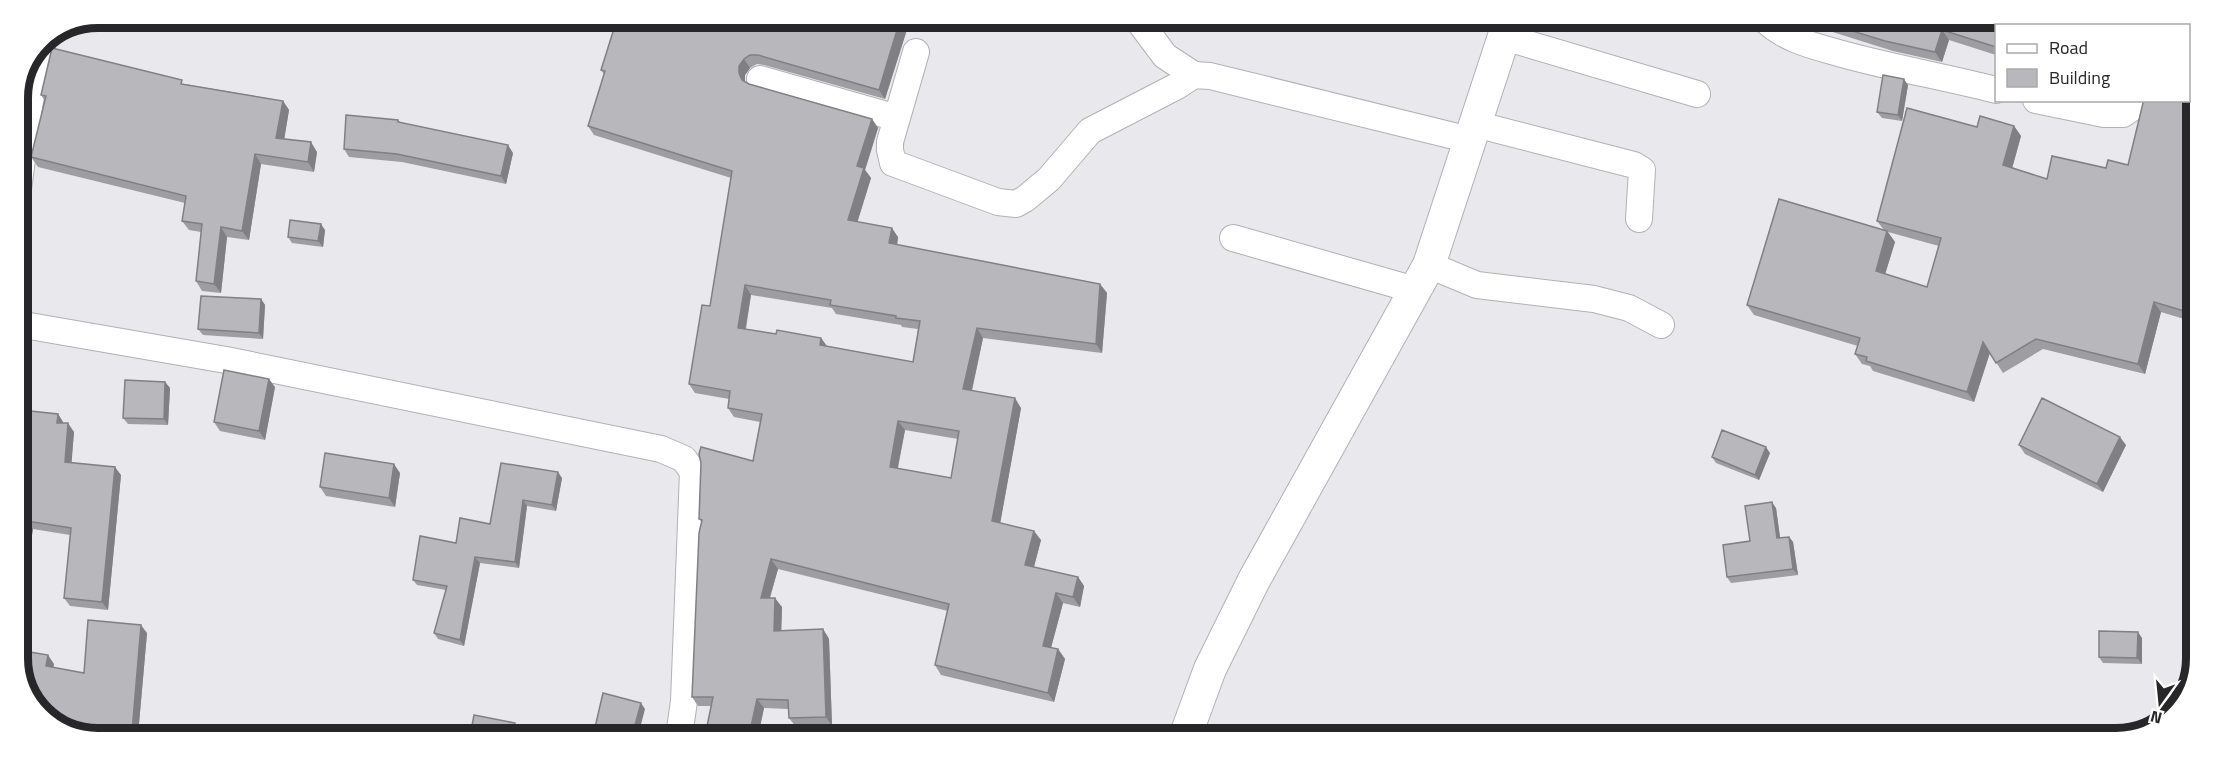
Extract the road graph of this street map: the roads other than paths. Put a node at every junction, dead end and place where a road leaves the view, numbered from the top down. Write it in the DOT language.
graph roads {
  1 [pos="1144,28"];
  2 [pos="1774,28"];
  3 [pos="1506,29"];
  4 [pos="916,52"];
  5 [pos="38,64"];
  6 [pos="1194,75"];
  7 [pos="760,79"];
  8 [pos="1995,90"];
  9 [pos="1697,94"];
  10 [pos="2046,102"];
  11 [pos="2140,102"];
  12 [pos="28,109"];
  13 [pos="897,118"];
  14 [pos="1472,132"];
  15 [pos="1640,219"];
  16 [pos="1233,238"];
  17 [pos="1422,278"];
  18 [pos="1661,325"];
  19 [pos="28,326"];
  20 [pos="680,728"];
  21 [pos="1188,728"];
  1 -- 6 [label="street"];
  2 -- 8 [label="street"];
  3 -- 9 [label="street"];
  3 -- 14 [label="street"];
  4 -- 13 [label="street"];
  5 -- 12 [label="street"];
  6 -- 13 [label="street"];
  6 -- 14 [label="street"];
  7 -- 13 [label="street"];
  10 -- 11 [label="street"];
  14 -- 15 [label="street"];
  14 -- 17 [label="street"];
  16 -- 17 [label="street"];
  17 -- 18 [label="street"];
  17 -- 21 [label="street"];
  19 -- 20 [label="street"];
}
